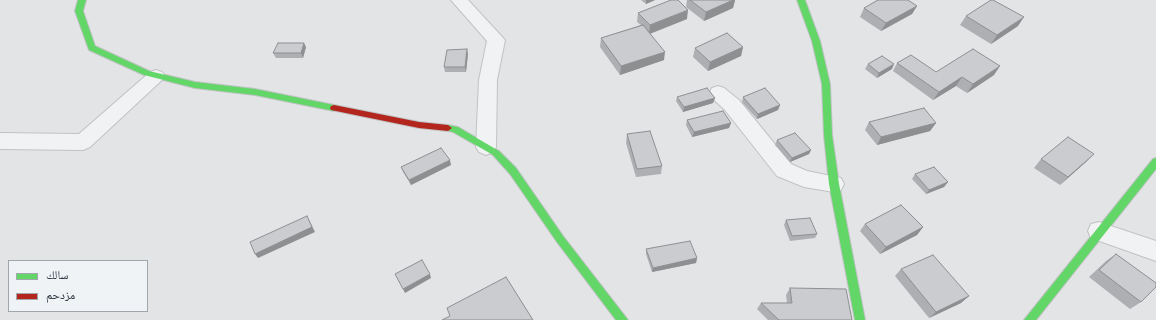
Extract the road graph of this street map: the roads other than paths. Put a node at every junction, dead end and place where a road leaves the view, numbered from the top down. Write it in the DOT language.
graph roads {
  1 [pos="82,0"];
  2 [pos="459,0"];
  3 [pos="801,0"];
  4 [pos="156,76"];
  5 [pos="718,93"];
  6 [pos="0,141"];
  7 [pos="486,147"];
  8 [pos="1156,162"];
  9 [pos="834,184"];
  10 [pos="1099,231"];
  11 [pos="1156,251"];
  12 [pos="623,320"];
  13 [pos="860,320"];
  14 [pos="1029,320"];
  1 -- 4 [label="street"];
  2 -- 7 [label="street"];
  3 -- 9 [label="street"];
  4 -- 6 [label="street"];
  4 -- 7 [label="street"];
  5 -- 9 [label="street"];
  7 -- 12 [label="street"];
  8 -- 10 [label="street"];
  9 -- 13 [label="street"];
  10 -- 11 [label="street"];
  10 -- 14 [label="street"];
}
